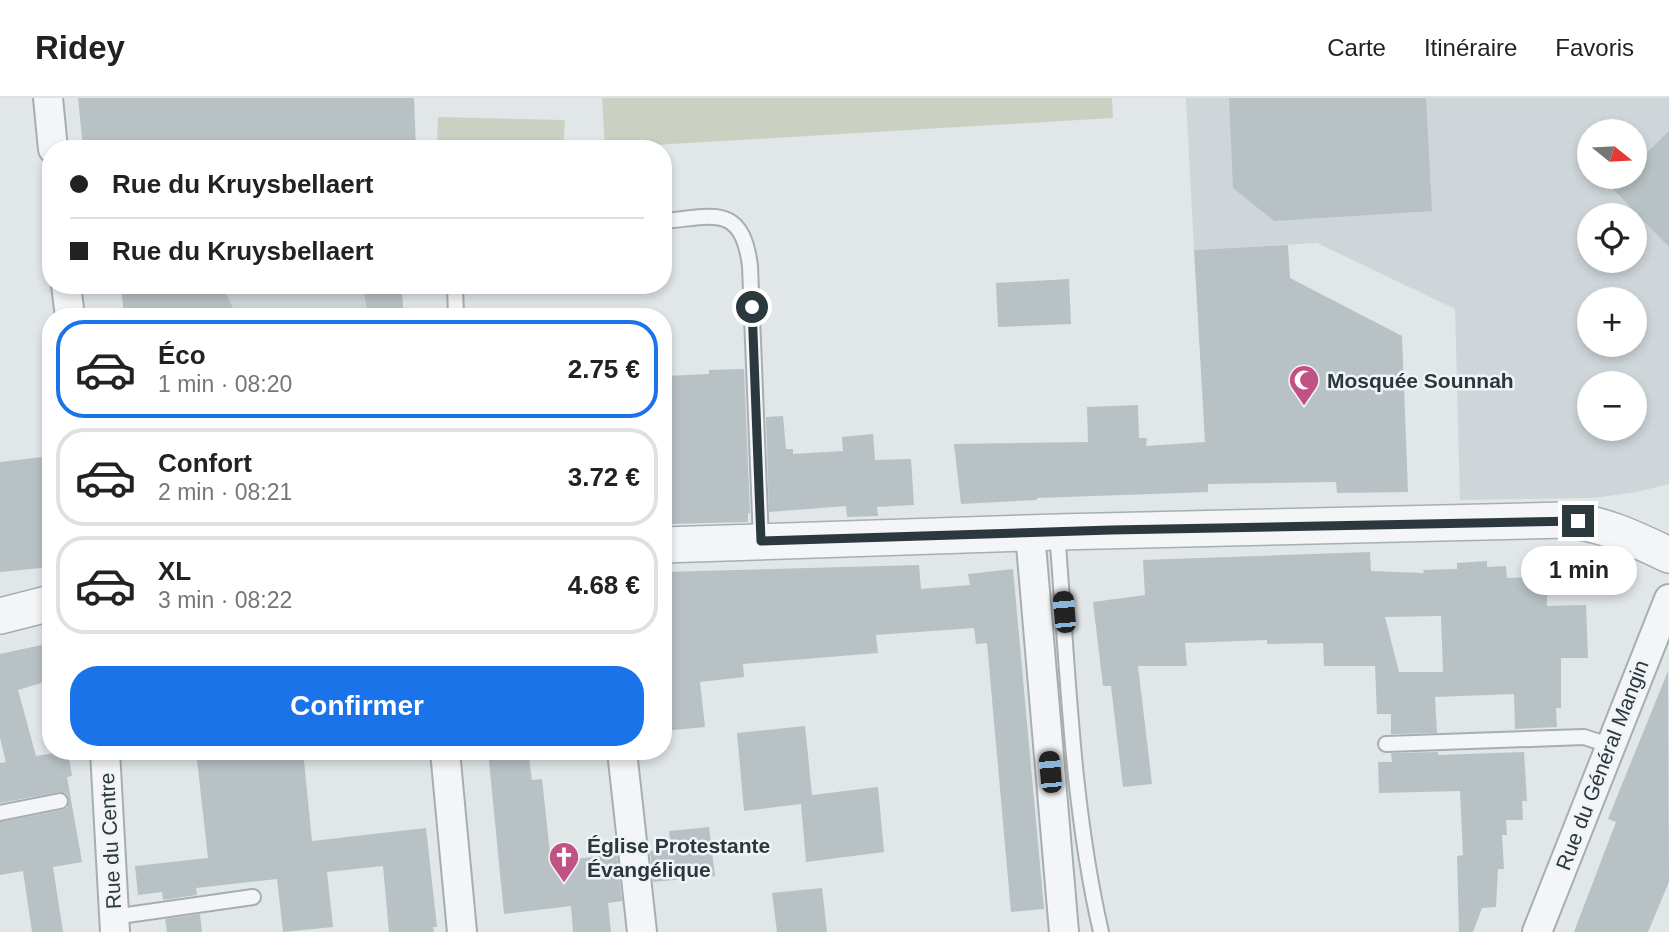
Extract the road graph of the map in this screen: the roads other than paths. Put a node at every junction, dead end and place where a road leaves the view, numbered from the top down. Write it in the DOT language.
graph roads {
  1 [pos="48,98"];
  2 [pos="52,140"];
  3 [pos="672,221"];
  4 [pos="1043,532"];
  5 [pos="761,541"];
  6 [pos="672,545"];
  7 [pos="1669,555"];
  8 [pos="1669,599"];
  9 [pos="42,605"];
  10 [pos="0,616"];
  11 [pos="1385,744"];
  12 [pos="1609,746"];
  13 [pos="105,760"];
  14 [pos="447,760"];
  15 [pos="623,760"];
  16 [pos="60,801"];
  17 [pos="0,813"];
  18 [pos="253,897"];
  19 [pos="114,924"];
  20 [pos="462,932"];
  21 [pos="642,932"];
  22 [pos="1064,932"];
  23 [pos="1101,932"];
  24 [pos="1537,932"];
  1 -- 2 [label="street"];
  3 -- 5 [label="lane"];
  4 -- 5 [label="street"];
  4 -- 7 [label="street"];
  4 -- 22 [label="street"];
  4 -- 23 [label="lane"];
  5 -- 6 [label="street"];
  8 -- 12 [label="street, Rue du Général Mangin"];
  9 -- 10 [label="street"];
  11 -- 12 [label="lane"];
  12 -- 24 [label="street, Rue du Général Mangin"];
  13 -- 19 [label="street, Rue du Centre"];
  14 -- 20 [label="street"];
  15 -- 21 [label="street"];
  16 -- 17 [label="lane"];
  18 -- 19 [label="lane"];
}
